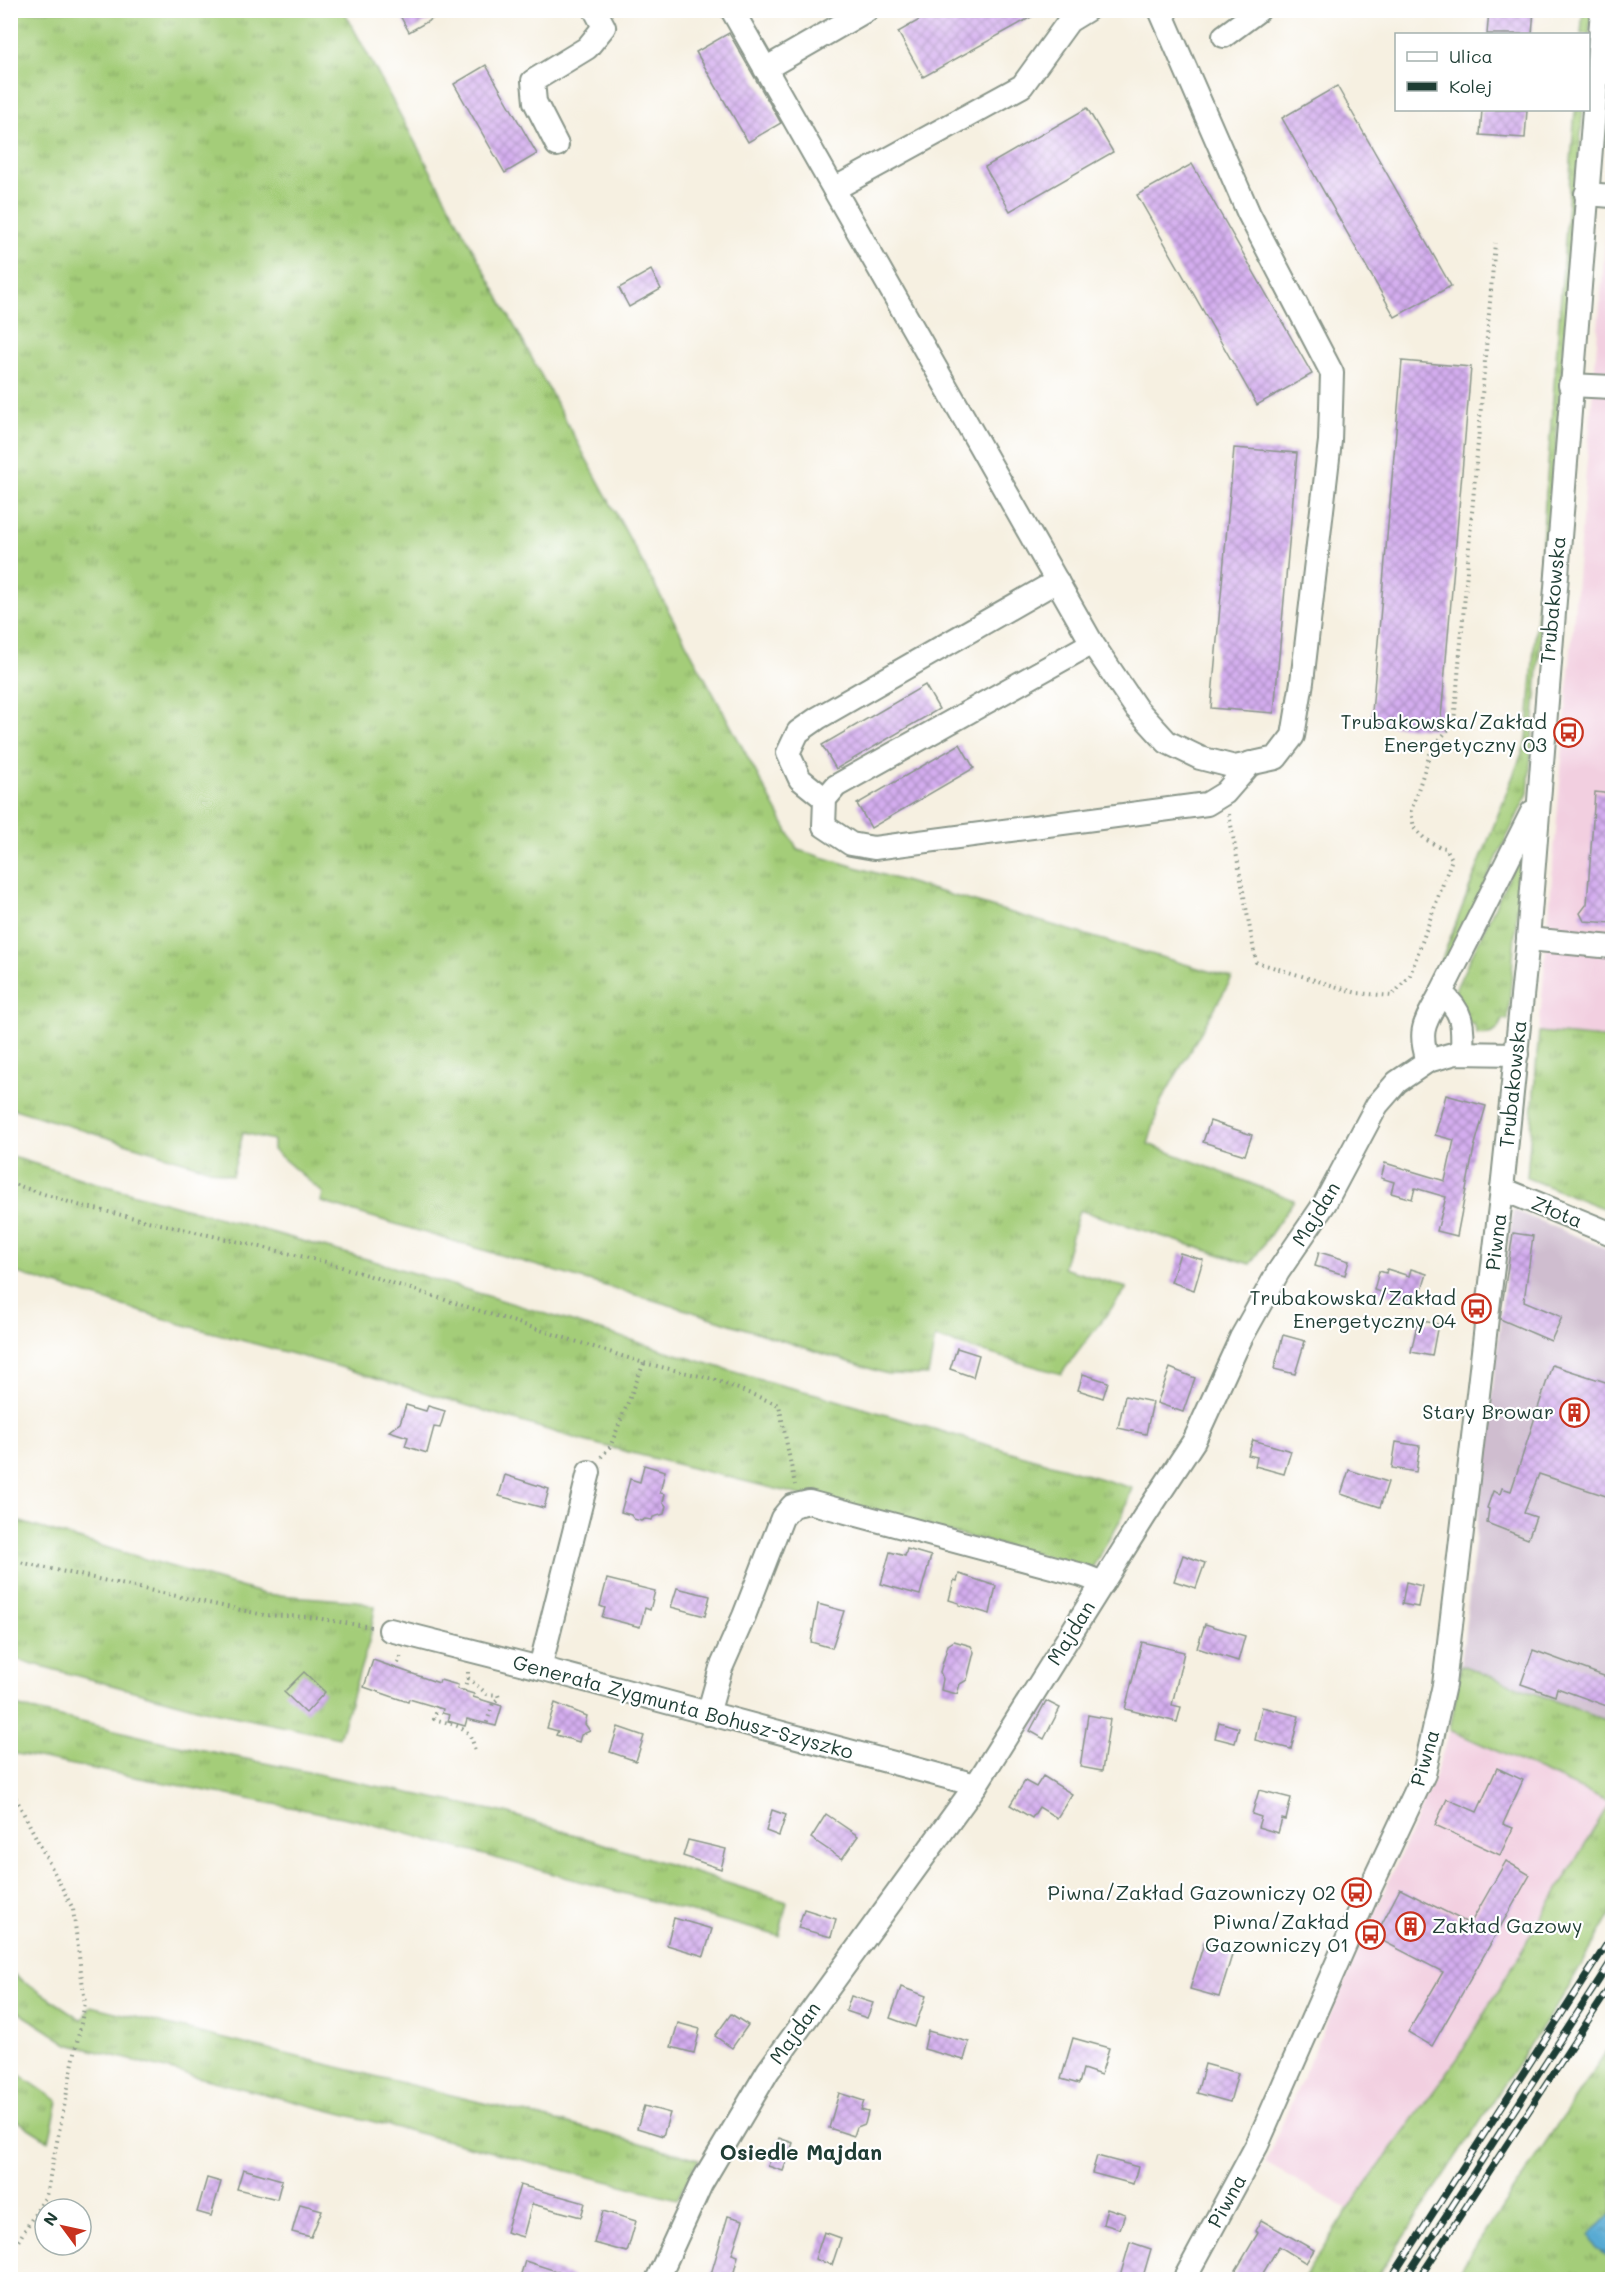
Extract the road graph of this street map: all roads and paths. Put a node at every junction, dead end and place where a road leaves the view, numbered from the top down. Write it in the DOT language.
graph roads {
  1 [pos="594,10"];
  2 [pos="732,10"];
  3 [pos="867,10"];
  4 [pos="1087,10"];
  5 [pos="1160,10"];
  6 [pos="1259,10"];
  7 [pos="1602,10"];
  8 [pos="1224,36"];
  9 [pos="765,69"];
  10 [pos="557,145"];
  11 [pos="834,189"];
  12 [pos="1586,194"];
  13 [pos="1612,196"];
  14 [pos="1495,243"];
  15 [pos="1570,385"];
  16 [pos="1612,387"];
  17 [pos="1057,581"];
  18 [pos="1092,643"];
  19 [pos="1251,763"];
  20 [pos="1225,793"];
  21 [pos="825,799"];
  22 [pos="1538,799"];
  23 [pos="1528,939"];
  24 [pos="1612,946"];
  25 [pos="1441,993"];
  26 [pos="1462,1053"];
  27 [pos="1516,1054"];
  28 [pos="1428,1061"];
  29 [pos="10,1183"];
  30 [pos="1502,1189"];
  31 [pos="1612,1234"];
  32 [pos="644,1363"];
  33 [pos="588,1472"];
  34 [pos="792,1506"];
  35 [pos="10,1560"];
  36 [pos="1103,1583"];
  37 [pos="397,1638"];
  38 [pos="540,1668"];
  39 [pos="396,1669"];
  40 [pos="468,1678"];
  41 [pos="489,1694"];
  42 [pos="493,1703"];
  43 [pos="438,1707"];
  44 [pos="708,1714"];
  45 [pos="486,1725"];
  46 [pos="476,1752"];
  47 [pos="976,1785"];
  48 [pos="10,1787"];
  49 [pos="10,2254"];
  50 [pos="657,2280"];
  51 [pos="1184,2280"];
  1 -- 10 [label="street"];
  2 -- 9 [label="street"];
  3 -- 9 [label="street"];
  4 -- 11 [label="street"];
  5 -- 19 [label="street"];
  6 -- 8 [label="street"];
  7 -- 12 [label="street, Trubakowska"];
  9 -- 11 [label="street"];
  11 -- 17 [label="street"];
  12 -- 13 [label="street"];
  12 -- 15 [label="street, Trubakowska"];
  14 -- 20 [label="path"];
  15 -- 16 [label="street"];
  15 -- 22 [label="street, Trubakowska"];
  17 -- 18 [label="street"];
  17 -- 21 [label="street"];
  18 -- 19 [label="street"];
  18 -- 21 [label="street"];
  19 -- 20 [label="street"];
  20 -- 21 [label="street"];
  22 -- 23 [label="street, Trubakowska"];
  22 -- 25 [label="street"];
  23 -- 24 [label="street"];
  23 -- 27 [label="street, Trubakowska"];
  25 -- 26 [label="street"];
  25 -- 28 [label="street"];
  26 -- 27 [label="street, Majdan"];
  26 -- 28 [label="street, Majdan"];
  27 -- 30 [label="street, Trubakowska"];
  28 -- 36 [label="street, Majdan"];
  29 -- 32 [label="path"];
  30 -- 31 [label="street, Złota"];
  30 -- 51 [label="street, Piwna"];
  32 -- 33 [label="path"];
  32 -- 34 [label="path"];
  33 -- 38 [label="street"];
  34 -- 36 [label="street"];
  34 -- 44 [label="street"];
  35 -- 37 [label="path"];
  36 -- 47 [label="street, Majdan"];
  37 -- 38 [label="street, Generała Zygmunta Bohusz-Szyszko"];
  37 -- 39 [label="path"];
  38 -- 44 [label="street, Generała Zygmunta Bohusz-Szyszko"];
  40 -- 41 [label="path"];
  41 -- 42 [label="path"];
  41 -- 42 [label="path"];
  42 -- 45 [label="path"];
  43 -- 46 [label="path"];
  44 -- 47 [label="street, Generała Zygmunta Bohusz-Szyszko"];
  47 -- 50 [label="street, Majdan"];
  48 -- 49 [label="path"];
}
